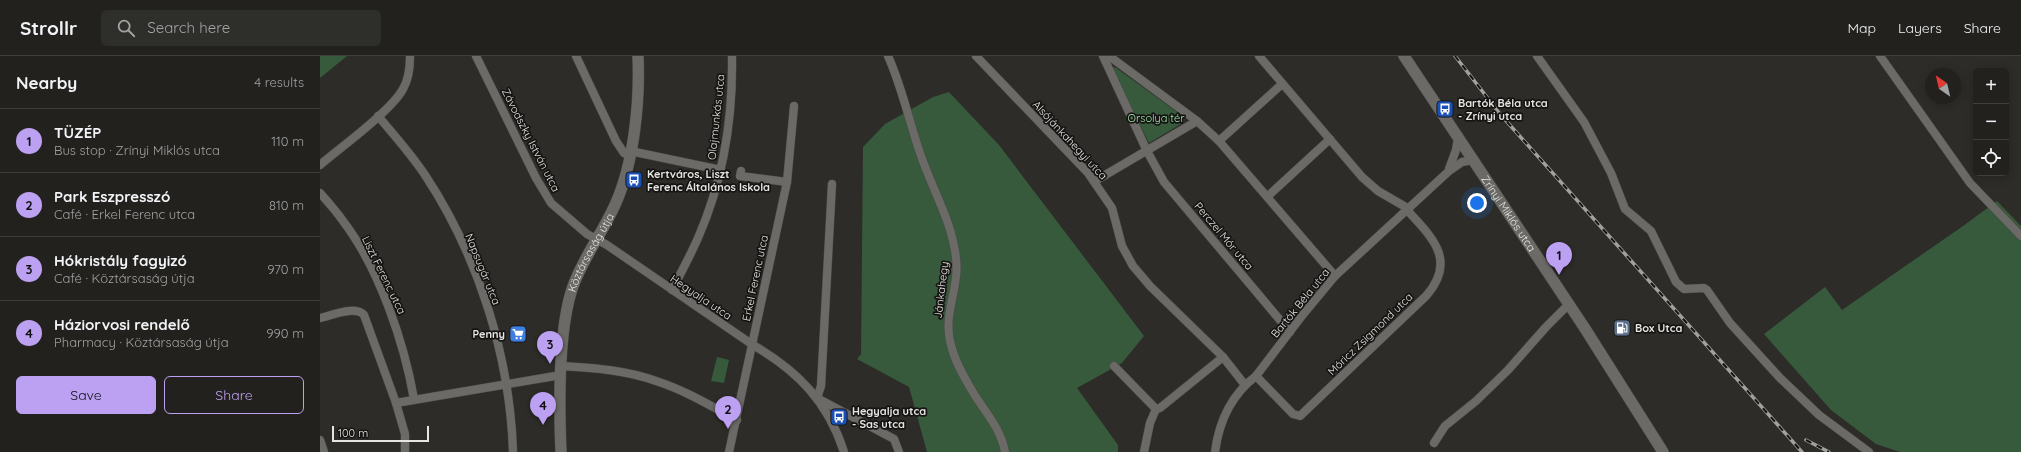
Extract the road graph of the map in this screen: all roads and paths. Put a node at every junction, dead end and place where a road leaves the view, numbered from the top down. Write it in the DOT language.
graph roads {
  1 [pos="410,56"];
  2 [pos="476,56"];
  3 [pos="576,56"];
  4 [pos="638,56"];
  5 [pos="732,56"];
  6 [pos="888,56"];
  7 [pos="976,56"];
  8 [pos="1104,56"];
  9 [pos="1109,56"];
  10 [pos="1404,56"];
  11 [pos="1537,56"];
  12 [pos="1880,56"];
  13 [pos="1261,57"];
  14 [pos="1282,84"];
  15 [pos="794,106"];
  16 [pos="378,116"];
  17 [pos="1197,121"];
  18 [pos="1458,137"];
  19 [pos="1330,139"];
  20 [pos="1220,141"];
  21 [pos="1147,151"];
  22 [pos="630,153"];
  23 [pos="1473,160"];
  24 [pos="320,165"];
  25 [pos="721,170"];
  26 [pos="741,171"];
  27 [pos="1448,171"];
  28 [pos="1094,180"];
  29 [pos="787,182"];
  30 [pos="832,184"];
  31 [pos="320,193"];
  32 [pos="1268,196"];
  33 [pos="1408,210"];
  34 [pos="2021,236"];
  35 [pos="597,239"];
  36 [pos="1335,276"];
  37 [pos="672,290"];
  38 [pos="1568,305"];
  39 [pos="320,318"];
  40 [pos="1290,332"];
  41 [pos="753,346"];
  42 [pos="1223,357"];
  43 [pos="1114,366"];
  44 [pos="561,370"];
  45 [pos="1256,376"];
  46 [pos="505,384"];
  47 [pos="1245,385"];
  48 [pos="817,398"];
  49 [pos="414,400"];
  50 [pos="396,403"];
  51 [pos="1156,409"];
  52 [pos="736,420"];
  53 [pos="320,440"];
  54 [pos="1434,443"];
  55 [pos="324,452"];
  56 [pos="405,452"];
  57 [pos="514,452"];
  58 [pos="561,452"];
  59 [pos="729,452"];
  60 [pos="844,452"];
  61 [pos="899,452"];
  62 [pos="1005,452"];
  63 [pos="1144,452"];
  64 [pos="1215,452"];
  65 [pos="1663,452"];
  66 [pos="1869,452"];
  1 -- 16 [label="street"];
  2 -- 35 [label="street, Závodszky István utca"];
  3 -- 22 [label="street"];
  4 -- 22 [label="main road, Köztársaság útja"];
  5 -- 25 [label="street, Olajmunkás utca"];
  6 -- 62 [label="street, Jánkahegy"];
  7 -- 28 [label="street, Alsójánkahegyi utca"];
  8 -- 21 [label="street"];
  9 -- 17 [label="street"];
  10 -- 18 [label="main road, Zrínyi Miklós utca"];
  11 -- 66 [label="street"];
  12 -- 34 [label="street"];
  13 -- 14 [label="street"];
  14 -- 19 [label="street"];
  14 -- 20 [label="street"];
  15 -- 29 [label="street, Erkel Ferenc utca"];
  16 -- 24 [label="street"];
  16 -- 46 [label="street, Napsugár utca"];
  17 -- 20 [label="street"];
  17 -- 21 [label="street"];
  18 -- 23 [label="main road, Zrínyi Miklós utca"];
  18 -- 27 [label="street"];
  19 -- 32 [label="street"];
  19 -- 33 [label="street"];
  20 -- 32 [label="street"];
  21 -- 28 [label="street"];
  21 -- 40 [label="street, Perczel Mór utca"];
  22 -- 25 [label="street"];
  22 -- 35 [label="main road, Köztársaság útja"];
  23 -- 27 [label="street"];
  23 -- 38 [label="main road, Zrínyi Miklós utca"];
  25 -- 37 [label="street, Olajmunkás utca"];
  26 -- 29 [label="street"];
  27 -- 33 [label="street, Bartók Béla utca"];
  28 -- 42 [label="street, Alsójánkahegyi utca"];
  29 -- 41 [label="street, Erkel Ferenc utca"];
  30 -- 48 [label="street"];
  31 -- 49 [label="street, Liszt Ferenc utca"];
  32 -- 36 [label="street"];
  33 -- 36 [label="street, Bartók Béla utca"];
  33 -- 45 [label="street, Móricz Zsigmond utca"];
  35 -- 37 [label="street, Hegyalja utca"];
  35 -- 44 [label="main road, Köztársaság útja"];
  36 -- 40 [label="street, Bartók Béla utca"];
  37 -- 41 [label="street, Hegyalja utca"];
  38 -- 54 [label="street"];
  38 -- 65 [label="main road, Zrínyi Miklós utca"];
  39 -- 50 [label="street"];
  40 -- 45 [label="street, Bartók Béla utca"];
  41 -- 48 [label="street, Hegyalja utca"];
  41 -- 52 [label="street, Erkel Ferenc utca"];
  42 -- 47 [label="street, Alsójánkahegyi utca"];
  42 -- 51 [label="street"];
  43 -- 51 [label="street"];
  44 -- 46 [label="street"];
  44 -- 52 [label="street"];
  44 -- 58 [label="main road, Köztársaság útja"];
  45 -- 47 [label="street, Bartók Béla utca"];
  46 -- 49 [label="street"];
  46 -- 57 [label="street, Napsugár utca"];
  47 -- 64 [label="street, Bartók Béla utca"];
  48 -- 60 [label="street, Hegyalja utca"];
  48 -- 61 [label="street"];
  49 -- 50 [label="street"];
  50 -- 56 [label="street"];
  51 -- 63 [label="street"];
  52 -- 59 [label="street, Erkel Ferenc utca"];
  53 -- 55 [label="street"];
}
